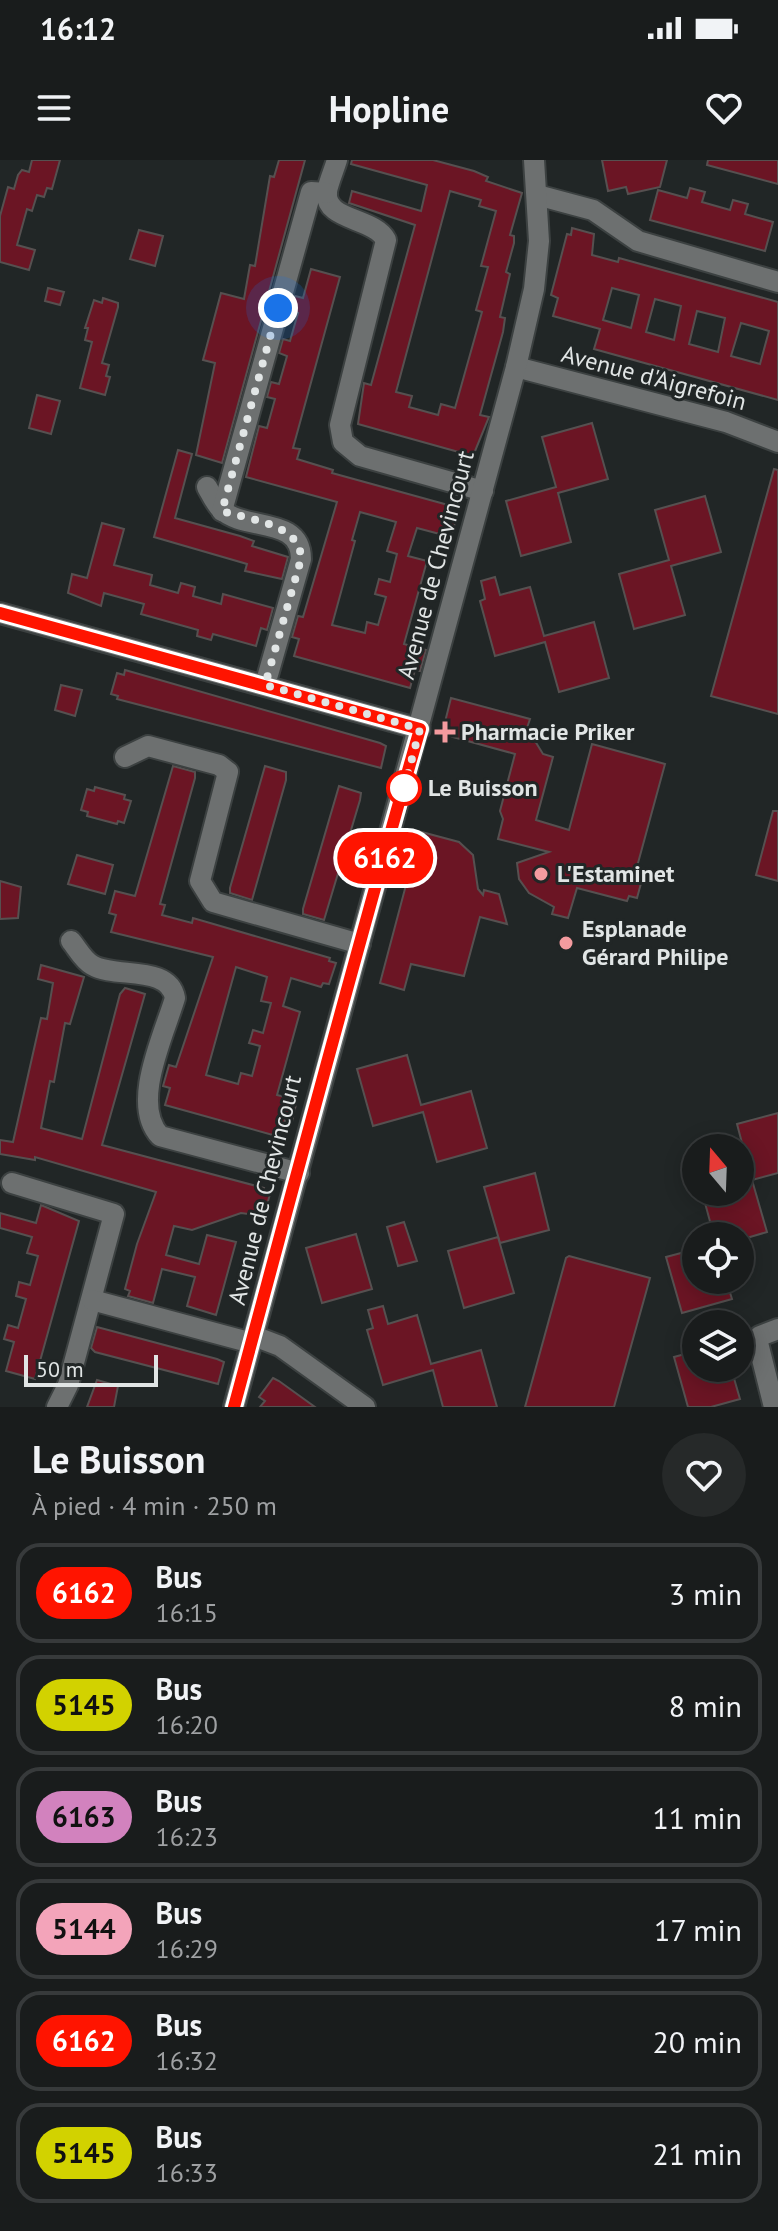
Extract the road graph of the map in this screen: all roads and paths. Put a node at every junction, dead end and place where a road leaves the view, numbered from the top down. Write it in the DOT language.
graph roads {
  1 [pos="337,160"];
  2 [pos="530,161"];
  3 [pos="327,193"];
  4 [pos="537,195"];
  5 [pos="776,276"];
  6 [pos="516,367"];
  7 [pos="778,442"];
  8 [pos="207,487"];
  9 [pos="483,491"];
  10 [pos="222,511"];
  11 [pos="0,613"];
  12 [pos="265,685"];
  13 [pos="420,729"];
  14 [pos="125,757"];
  15 [pos="71,941"];
  16 [pos="360,944"];
  17 [pos="299,1173"];
  18 [pos="12,1183"];
  19 [pos="92,1300"];
  20 [pos="778,1329"];
  21 [pos="253,1340"];
  22 [pos="57,1407"];
  23 [pos="234,1407"];
  24 [pos="365,1407"];
  25 [pos="774,1407"];
  1 -- 3 [label="street"];
  2 -- 4 [label="street, Avenue de Chevincourt"];
  3 -- 9 [label="street"];
  3 -- 10 [label="street"];
  4 -- 5 [label="street"];
  4 -- 6 [label="street, Avenue de Chevincourt"];
  6 -- 7 [label="street, Avenue d'Aigrefoin"];
  6 -- 9 [label="street, Avenue de Chevincourt"];
  8 -- 10 [label="street"];
  9 -- 13 [label="street, Avenue de Chevincourt"];
  10 -- 12 [label="street"];
  11 -- 12 [label="street"];
  12 -- 13 [label="street"];
  13 -- 16 [label="street, Avenue de Chevincourt"];
  14 -- 16 [label="street"];
  15 -- 17 [label="street"];
  16 -- 17 [label="street, Avenue de Chevincourt"];
  17 -- 21 [label="street, Avenue de Chevincourt"];
  18 -- 19 [label="street"];
  19 -- 21 [label="street"];
  19 -- 22 [label="street"];
  20 -- 25 [label="street"];
  21 -- 23 [label="street, Avenue de Chevincourt"];
  21 -- 24 [label="street"];
}
